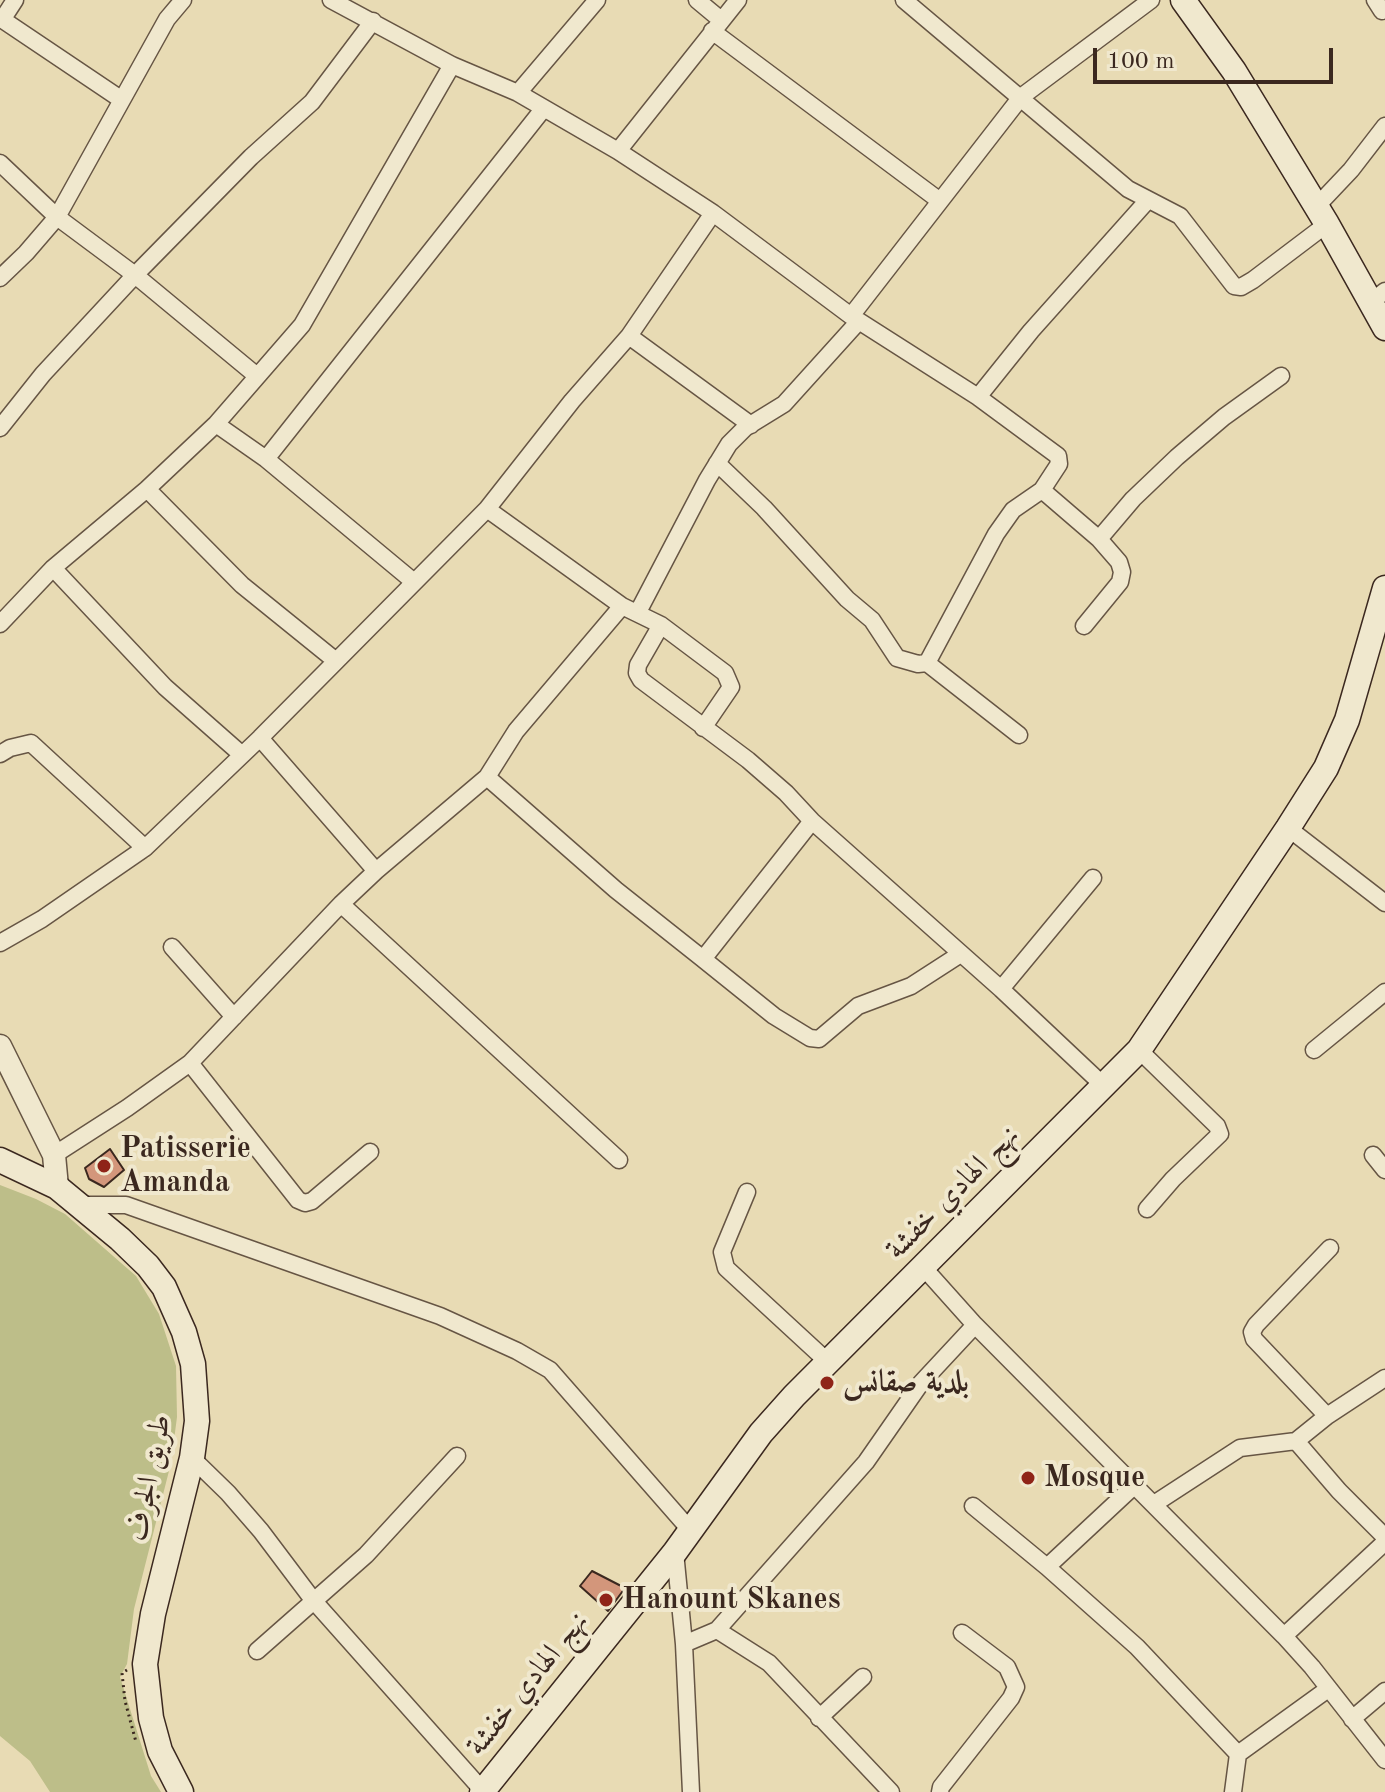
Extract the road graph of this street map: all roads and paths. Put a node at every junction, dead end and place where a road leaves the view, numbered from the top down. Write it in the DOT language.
graph roads {
  1 [pos="15,0"];
  2 [pos="183,0"];
  3 [pos="331,0"];
  4 [pos="597,0"];
  5 [pos="697,0"];
  6 [pos="738,0"];
  7 [pos="904,0"];
  8 [pos="1151,0"];
  9 [pos="1183,0"];
  10 [pos="1,19"];
  11 [pos="373,21"];
  12 [pos="717,26"];
  13 [pos="452,65"];
  14 [pos="518,93"];
  15 [pos="1021,97"];
  16 [pos="122,100"];
  17 [pos="544,108"];
  18 [pos="1385,126"];
  19 [pos="618,151"];
  20 [pos="0,163"];
  21 [pos="1148,200"];
  22 [pos="940,201"];
  23 [pos="713,213"];
  24 [pos="1322,216"];
  25 [pos="57,217"];
  26 [pos="135,275"];
  27 [pos="0,278"];
  28 [pos="1378,297"];
  29 [pos="855,318"];
  30 [pos="1385,328"];
  31 [pos="629,336"];
  32 [pos="257,376"];
  33 [pos="1281,376"];
  34 [pos="978,397"];
  35 [pos="216,424"];
  36 [pos="751,425"];
  37 [pos="0,428"];
  38 [pos="266,459"];
  39 [pos="717,463"];
  40 [pos="147,489"];
  41 [pos="1042,490"];
  42 [pos="487,509"];
  43 [pos="1099,539"];
  44 [pos="53,568"];
  45 [pos="414,582"];
  46 [pos="1385,588"];
  47 [pos="622,606"];
  48 [pos="638,612"];
  49 [pos="2,616"];
  50 [pos="661,625"];
  51 [pos="1084,626"];
  52 [pos="336,661"];
  53 [pos="927,663"];
  54 [pos="703,728"];
  55 [pos="1019,735"];
  56 [pos="260,738"];
  57 [pos="0,754"];
  58 [pos="241,754"];
  59 [pos="487,777"];
  60 [pos="812,821"];
  61 [pos="1288,828"];
  62 [pos="145,848"];
  63 [pos="376,871"];
  64 [pos="1093,878"];
  65 [pos="1385,903"];
  66 [pos="341,904"];
  67 [pos="0,943"];
  68 [pos="172,947"];
  69 [pos="959,955"];
  70 [pos="703,959"];
  71 [pos="1001,989"];
  72 [pos="1385,992"];
  73 [pos="234,1017"];
  74 [pos="0,1046"];
  75 [pos="1139,1050"];
  76 [pos="1314,1050"];
  77 [pos="190,1063"];
  78 [pos="1104,1086"];
  79 [pos="370,1152"];
  80 [pos="54,1155"];
  81 [pos="1373,1155"];
  82 [pos="0,1160"];
  83 [pos="619,1160"];
  84 [pos="1385,1170"];
  85 [pos="57,1187"];
  86 [pos="747,1192"];
  87 [pos="82,1205"];
  88 [pos="1147,1209"];
  89 [pos="1330,1248"];
  90 [pos="924,1268"];
  91 [pos="975,1325"];
  92 [pos="829,1363"];
  93 [pos="1385,1378"];
  94 [pos="1327,1416"];
  95 [pos="1296,1441"];
  96 [pos="457,1456"];
  97 [pos="192,1458"];
  98 [pos="1135,1485"];
  99 [pos="1154,1504"];
  100 [pos="973,1506"];
  101 [pos="691,1531"];
  102 [pos="1385,1540"];
  103 [pos="675,1552"];
  104 [pos="1047,1567"];
  105 [pos="313,1600"];
  106 [pos="717,1630"];
  107 [pos="962,1633"];
  108 [pos="1284,1636"];
  109 [pos="684,1644"];
  110 [pos="257,1651"];
  111 [pos="131,1667"];
  112 [pos="863,1677"];
  113 [pos="1328,1689"];
  114 [pos="1385,1691"];
  115 [pos="819,1718"];
  116 [pos="1352,1719"];
  117 [pos="137,1745"];
  118 [pos="1238,1754"];
  119 [pos="1385,1760"];
  120 [pos="181,1792"];
  121 [pos="483,1792"];
  122 [pos="691,1792"];
  123 [pos="891,1792"];
  124 [pos="940,1792"];
  125 [pos="1233,1792"];
  1 -- 10 [label="street"];
  2 -- 16 [label="street"];
  3 -- 11 [label="street"];
  4 -- 14 [label="street"];
  5 -- 12 [label="street"];
  6 -- 12 [label="street"];
  7 -- 15 [label="street"];
  8 -- 15 [label="street"];
  9 -- 24 [label="main road"];
  10 -- 16 [label="street"];
  11 -- 13 [label="street"];
  11 -- 26 [label="street"];
  12 -- 19 [label="street"];
  12 -- 22 [label="street"];
  13 -- 14 [label="street"];
  13 -- 32 [label="street"];
  14 -- 17 [label="street"];
  15 -- 21 [label="street"];
  15 -- 22 [label="street"];
  16 -- 25 [label="street"];
  17 -- 19 [label="street"];
  17 -- 38 [label="street"];
  18 -- 24 [label="street"];
  19 -- 23 [label="street"];
  20 -- 25 [label="street"];
  21 -- 24 [label="street"];
  21 -- 34 [label="street"];
  22 -- 29 [label="street"];
  23 -- 29 [label="street"];
  23 -- 31 [label="street"];
  24 -- 28 [label="main road"];
  25 -- 26 [label="street"];
  25 -- 27 [label="street"];
  26 -- 32 [label="street"];
  26 -- 37 [label="street"];
  28 -- 30 [label="main road"];
  29 -- 34 [label="street"];
  29 -- 36 [label="street"];
  31 -- 36 [label="street"];
  31 -- 42 [label="street"];
  32 -- 35 [label="street"];
  33 -- 43 [label="street"];
  34 -- 41 [label="street"];
  35 -- 38 [label="street"];
  35 -- 40 [label="street"];
  36 -- 39 [label="street"];
  38 -- 45 [label="street"];
  39 -- 48 [label="street"];
  39 -- 53 [label="street"];
  40 -- 44 [label="street"];
  40 -- 52 [label="street"];
  41 -- 43 [label="street"];
  41 -- 53 [label="street"];
  42 -- 45 [label="street"];
  42 -- 47 [label="street"];
  43 -- 51 [label="street"];
  44 -- 49 [label="street"];
  44 -- 58 [label="street"];
  45 -- 52 [label="street"];
  46 -- 61 [label="main road, نهج الهادي خفشة"];
  47 -- 48 [label="street"];
  47 -- 59 [label="street"];
  48 -- 50 [label="street"];
  50 -- 54 [label="street"];
  50 -- 54 [label="street"];
  52 -- 56 [label="street"];
  53 -- 55 [label="street"];
  54 -- 60 [label="street"];
  56 -- 58 [label="street"];
  56 -- 63 [label="street"];
  57 -- 62 [label="street"];
  58 -- 62 [label="street"];
  59 -- 63 [label="street"];
  59 -- 70 [label="street"];
  60 -- 69 [label="street"];
  60 -- 70 [label="street"];
  61 -- 65 [label="street"];
  61 -- 75 [label="main road, نهج الهادي خفشة"];
  62 -- 67 [label="street"];
  63 -- 66 [label="street"];
  64 -- 71 [label="street"];
  66 -- 73 [label="street"];
  66 -- 83 [label="street"];
  68 -- 73 [label="street"];
  69 -- 70 [label="street"];
  69 -- 71 [label="street"];
  71 -- 78 [label="street"];
  72 -- 76 [label="street"];
  73 -- 77 [label="street"];
  74 -- 80 [label="street"];
  75 -- 78 [label="main road, نهج الهادي خفشة"];
  75 -- 88 [label="street"];
  77 -- 79 [label="street"];
  77 -- 80 [label="street"];
  78 -- 90 [label="main road, نهج الهادي خفشة"];
  80 -- 85 [label="street"];
  81 -- 84 [label="street"];
  82 -- 85 [label="main road, طريق الجرف"];
  85 -- 87 [label="main road, طريق الجرف"];
  86 -- 92 [label="street"];
  87 -- 97 [label="main road, طريق الجرف"];
  87 -- 101 [label="street"];
  89 -- 94 [label="street"];
  90 -- 91 [label="street"];
  90 -- 92 [label="main road, نهج الهادي خفشة"];
  91 -- 98 [label="street"];
  91 -- 106 [label="street"];
  92 -- 101 [label="main road, نهج الهادي خفشة"];
  93 -- 94 [label="street"];
  94 -- 95 [label="street"];
  95 -- 99 [label="street"];
  95 -- 102 [label="street"];
  96 -- 105 [label="street"];
  97 -- 105 [label="street"];
  97 -- 120 [label="main road, طريق الجرف"];
  98 -- 99 [label="street"];
  98 -- 104 [label="street"];
  99 -- 108 [label="street"];
  100 -- 104 [label="street"];
  101 -- 103 [label="main road, نهج الهادي خفشة"];
  102 -- 108 [label="street"];
  103 -- 109 [label="street"];
  103 -- 121 [label="main road, نهج الهادي خفشة"];
  104 -- 118 [label="street"];
  105 -- 110 [label="street"];
  105 -- 121 [label="street"];
  106 -- 109 [label="street"];
  106 -- 115 [label="street"];
  107 -- 124 [label="street"];
  108 -- 113 [label="street"];
  109 -- 122 [label="street"];
  111 -- 117 [label="path"];
  112 -- 115 [label="street"];
  113 -- 116 [label="street"];
  113 -- 118 [label="street"];
  114 -- 116 [label="street"];
  115 -- 123 [label="street"];
  116 -- 119 [label="street"];
  118 -- 125 [label="street"];
}
